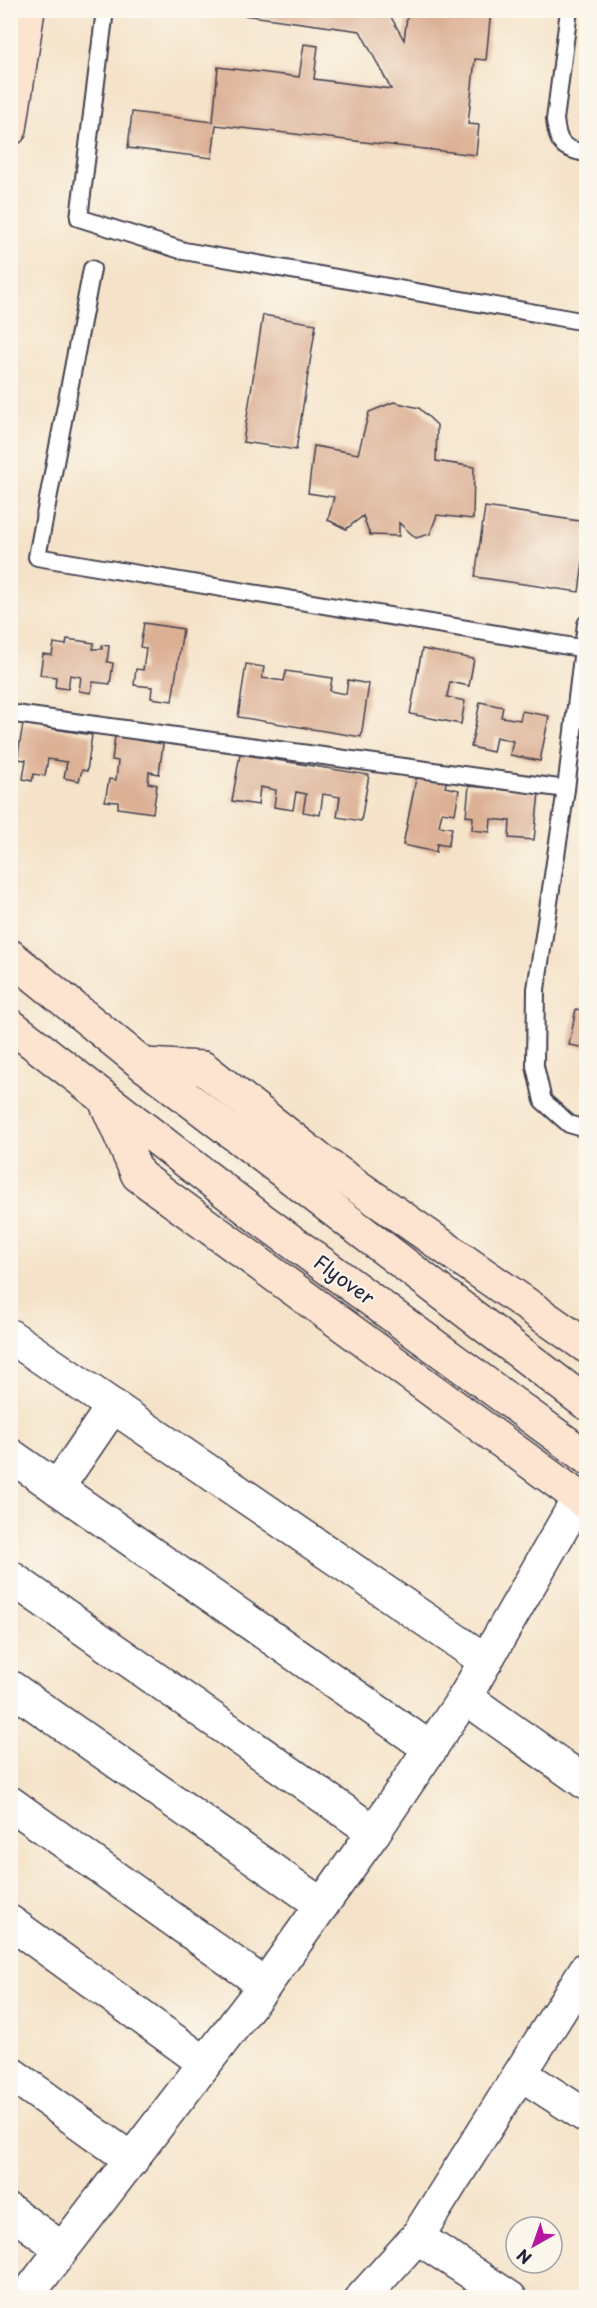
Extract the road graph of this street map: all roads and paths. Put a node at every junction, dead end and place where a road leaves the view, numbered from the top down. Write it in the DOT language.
graph roads {
  1 [pos="28,10"];
  2 [pos="105,10"];
  3 [pos="569,10"];
  4 [pos="10,129"];
  5 [pos="586,153"];
  6 [pos="92,269"];
  7 [pos="586,322"];
  8 [pos="586,624"];
  9 [pos="585,649"];
  10 [pos="15,714"];
  11 [pos="566,789"];
  12 [pos="10,956"];
  13 [pos="14,1035"];
  14 [pos="144,1065"];
  15 [pos="104,1098"];
  16 [pos="586,1129"];
  17 [pos="10,1336"];
  18 [pos="586,1346"];
  19 [pos="586,1403"];
  20 [pos="113,1406"];
  21 [pos="10,1455"];
  22 [pos="586,1457"];
  23 [pos="57,1488"];
  24 [pos="583,1500"];
  25 [pos="10,1577"];
  26 [pos="486,1661"];
  27 [pos="10,1687"];
  28 [pos="465,1697"];
  29 [pos="430,1749"];
  30 [pos="586,1783"];
  31 [pos="10,1803"];
  32 [pos="374,1832"];
  33 [pos="322,1905"];
  34 [pos="10,1922"];
  35 [pos="586,1970"];
  36 [pos="266,1985"];
  37 [pos="205,2063"];
  38 [pos="10,2073"];
  39 [pos="521,2074"];
  40 [pos="586,2116"];
  41 [pos="132,2160"];
  42 [pos="10,2211"];
  43 [pos="417,2237"];
  44 [pos="61,2248"];
  45 [pos="25,2298"];
  46 [pos="362,2298"];
  47 [pos="510,2298"];
  1 -- 4 [label="main road"];
  2 -- 7 [label="lane"];
  3 -- 5 [label="lane"];
  6 -- 9 [label="lane"];
  8 -- 9 [label="lane"];
  9 -- 11 [label="lane"];
  10 -- 11 [label="lane"];
  11 -- 16 [label="lane"];
  12 -- 14 [label="main road"];
  13 -- 15 [label="main road, Flyover"];
  14 -- 18 [label="main road"];
  14 -- 19 [label="main road"];
  15 -- 22 [label="main road, Flyover"];
  15 -- 24 [label="main road"];
  17 -- 20 [label="street"];
  20 -- 23 [label="street"];
  20 -- 26 [label="street"];
  21 -- 23 [label="street"];
  23 -- 29 [label="street"];
  24 -- 26 [label="street"];
  25 -- 32 [label="street"];
  26 -- 28 [label="street"];
  27 -- 33 [label="street"];
  28 -- 29 [label="street"];
  28 -- 30 [label="street"];
  29 -- 32 [label="street"];
  31 -- 36 [label="street"];
  32 -- 33 [label="street"];
  33 -- 36 [label="street"];
  34 -- 37 [label="street"];
  35 -- 39 [label="street"];
  36 -- 37 [label="street"];
  37 -- 41 [label="street"];
  38 -- 41 [label="street"];
  39 -- 40 [label="street"];
  39 -- 43 [label="street"];
  41 -- 44 [label="street"];
  42 -- 44 [label="street"];
  43 -- 46 [label="street"];
  43 -- 47 [label="street"];
  44 -- 45 [label="street"];
}
